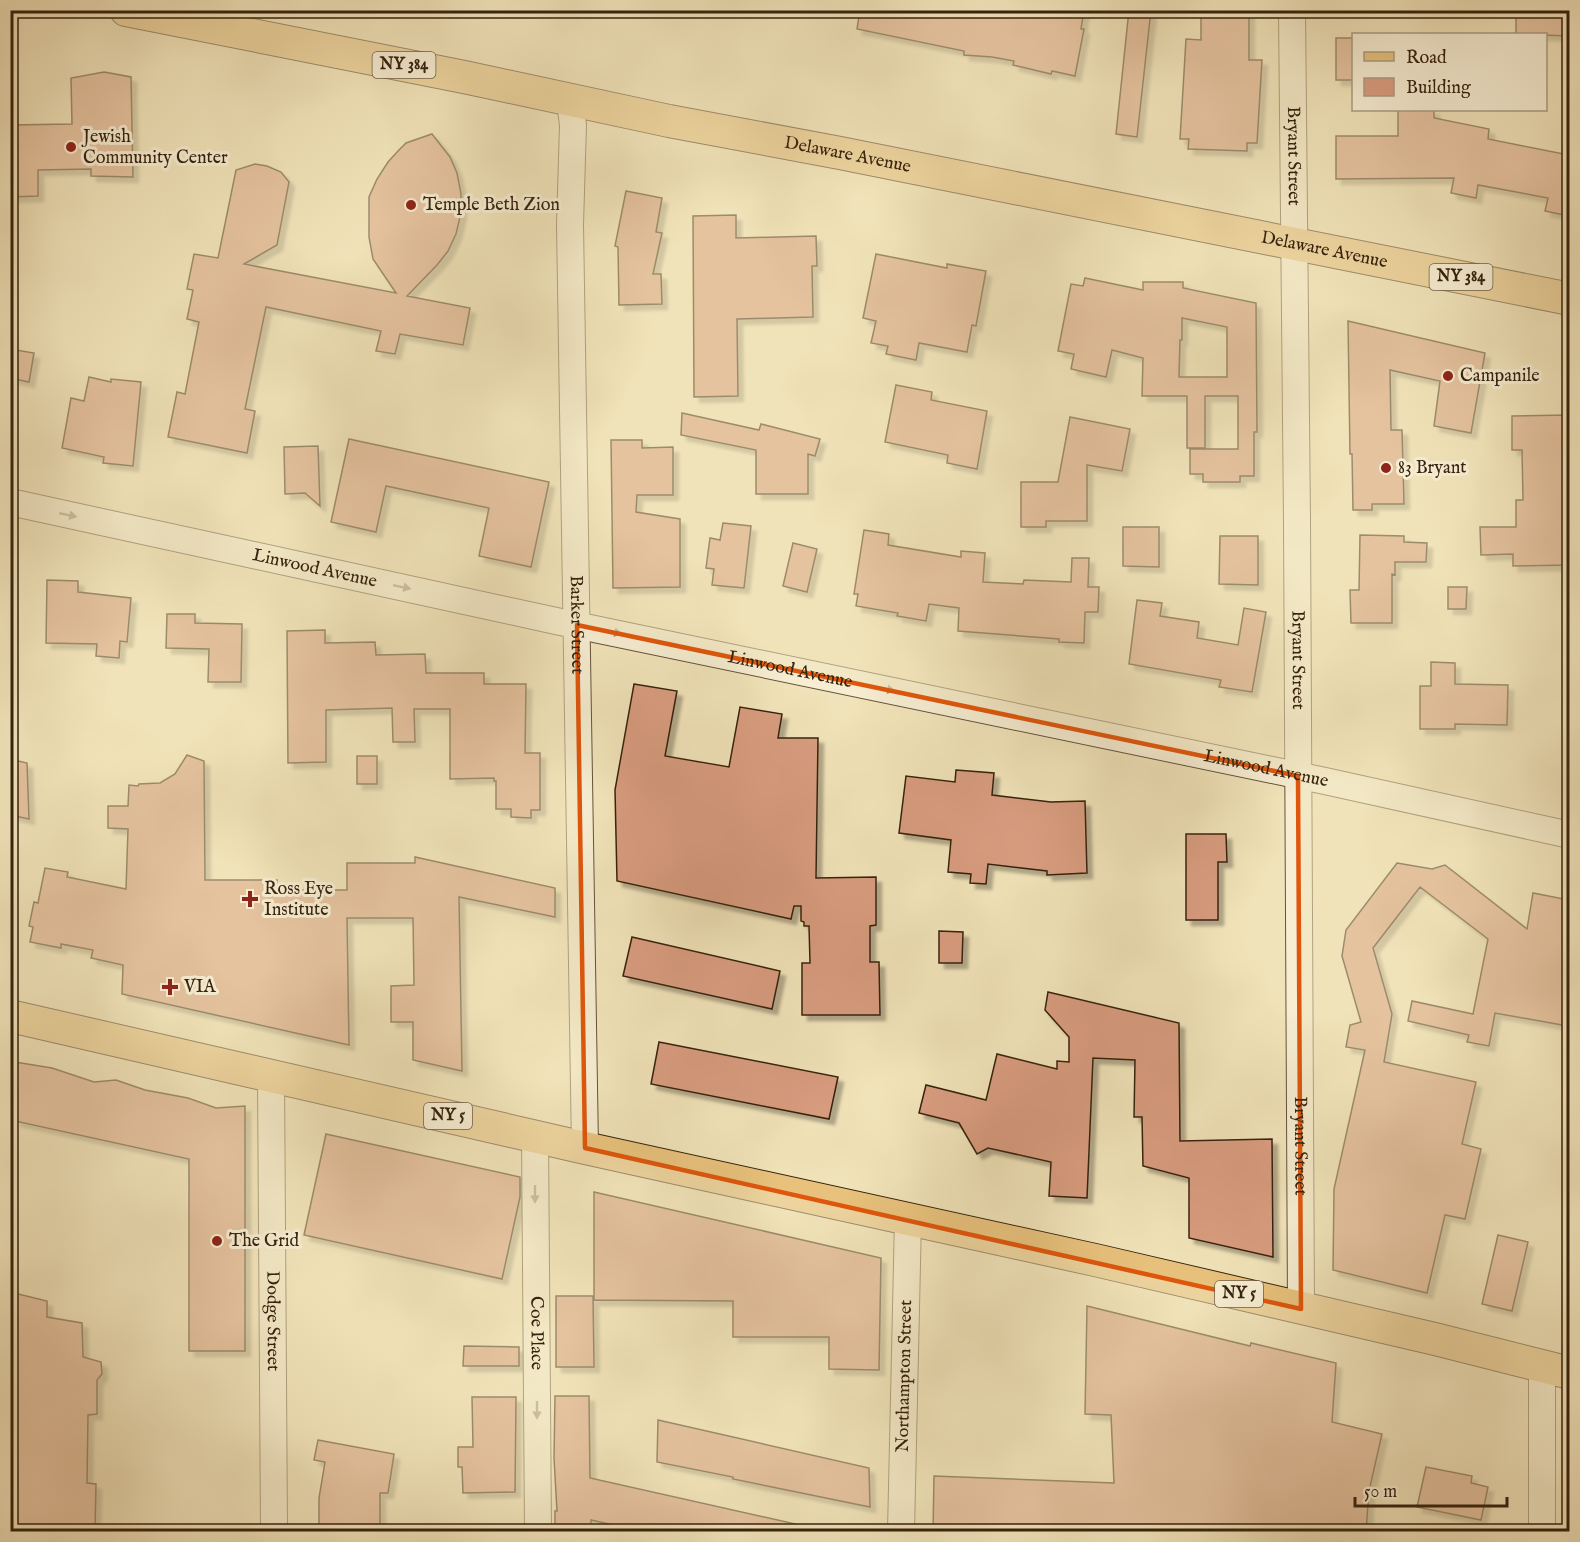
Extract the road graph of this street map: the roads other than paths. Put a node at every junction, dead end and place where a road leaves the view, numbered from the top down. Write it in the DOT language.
graph roads {
  1 [pos="126,10"];
  2 [pos="1292,10"];
  3 [pos="570,101"];
  4 [pos="1294,243"];
  5 [pos="1569,299"];
  6 [pos="10,502"];
  7 [pos="577,625"];
  8 [pos="1298,776"];
  9 [pos="1569,835"];
  10 [pos="10,1016"];
  11 [pos="271,1075"];
  12 [pos="535,1136"];
  13 [pos="585,1148"];
  14 [pos="908,1219"];
  15 [pos="1301,1309"];
  16 [pos="1556,1370"];
  17 [pos="274,1532"];
  18 [pos="538,1532"];
  19 [pos="901,1532"];
  20 [pos="1542,1532"];
  1 -- 3 [label="main road, Delaware Avenue / NY 384"];
  2 -- 4 [label="street, Bryant Street"];
  3 -- 4 [label="main road, Delaware Avenue / NY 384"];
  3 -- 7 [label="street, Barker Street"];
  4 -- 5 [label="main road, Delaware Avenue / NY 384"];
  4 -- 8 [label="street, Bryant Street"];
  6 -- 7 [label="street, Linwood Avenue, one-way"];
  7 -- 8 [label="street, Linwood Avenue, one-way"];
  7 -- 13 [label="street, Barker Street"];
  8 -- 9 [label="street, Linwood Avenue"];
  8 -- 15 [label="street, Bryant Street"];
  10 -- 11 [label="main road, NY 5"];
  11 -- 12 [label="main road, NY 5"];
  11 -- 17 [label="street, Dodge Street"];
  12 -- 13 [label="main road, NY 5"];
  12 -- 18 [label="street, Coe Place, one-way"];
  13 -- 14 [label="main road, NY 5"];
  14 -- 15 [label="main road, NY 5"];
  14 -- 19 [label="street, Northampton Street"];
  15 -- 16 [label="main road, NY 5"];
  16 -- 20 [label="street"];
}
